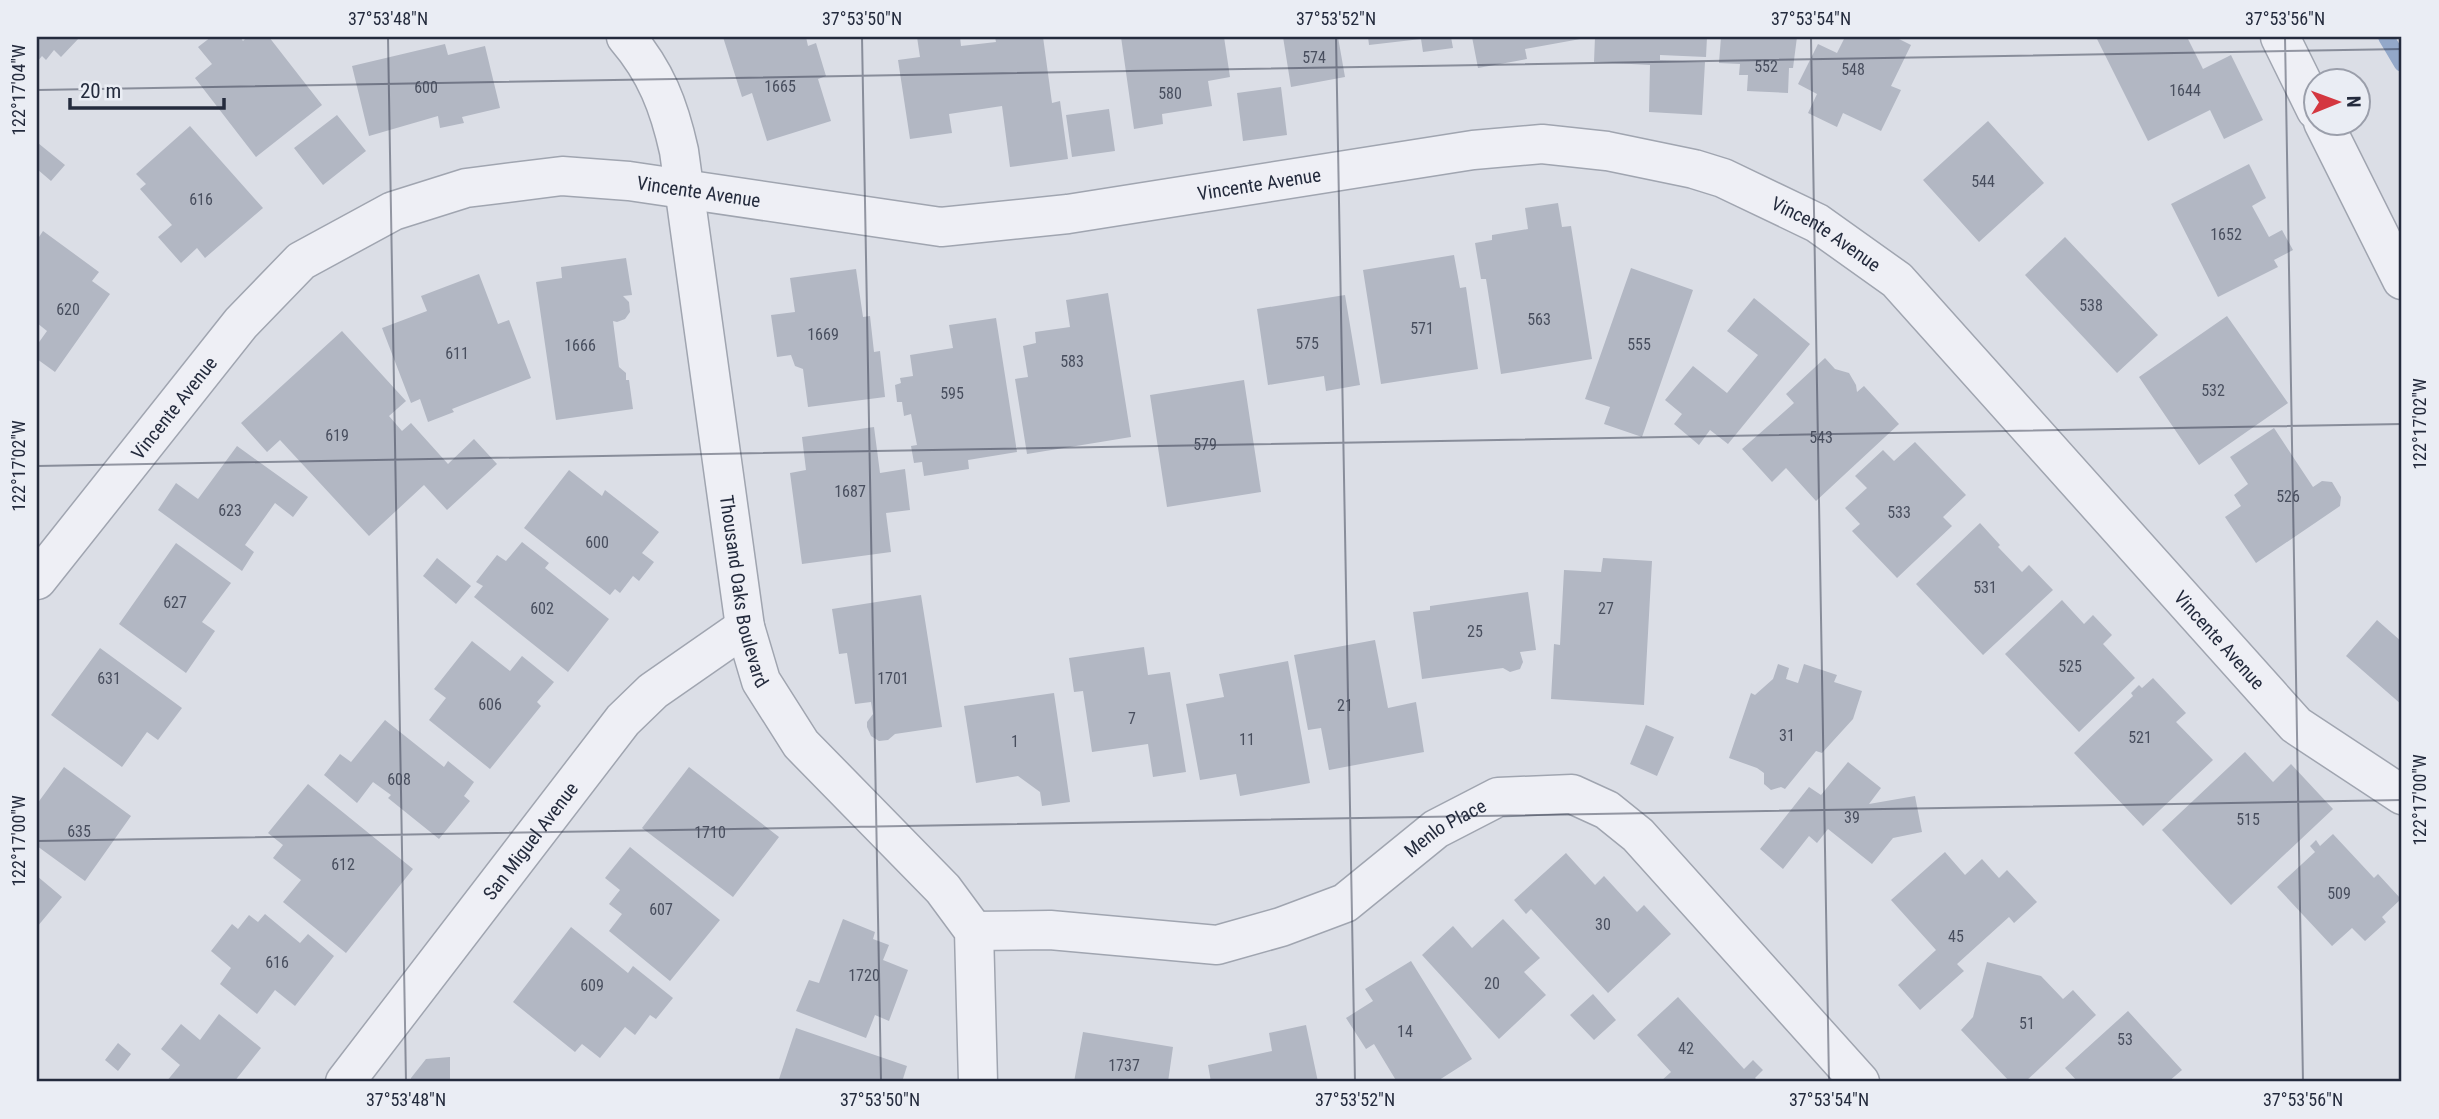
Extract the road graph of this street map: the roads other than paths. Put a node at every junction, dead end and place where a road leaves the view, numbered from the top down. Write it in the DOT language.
graph roads {
  1 [pos="626,37"];
  2 [pos="2280,37"];
  3 [pos="2302,82"];
  4 [pos="2330,136"];
  5 [pos="685,189"];
  6 [pos="2402,280"];
  7 [pos="37,580"];
  8 [pos="745,627"];
  9 [pos="2402,795"];
  10 [pos="974,931"];
  11 [pos="345,1082"];
  12 [pos="978,1082"];
  13 [pos="1860,1082"];
  1 -- 5 [label="street, Thousand Oaks Boulevard"];
  2 -- 3 [label="street"];
  4 -- 6 [label="street"];
  5 -- 7 [label="street, Vincente Avenue"];
  5 -- 8 [label="street, Thousand Oaks Boulevard"];
  5 -- 9 [label="street, Vincente Avenue"];
  8 -- 10 [label="street, Thousand Oaks Boulevard"];
  8 -- 11 [label="street, San Miguel Avenue"];
  10 -- 12 [label="street"];
  10 -- 13 [label="street, Menlo Place"];
}
